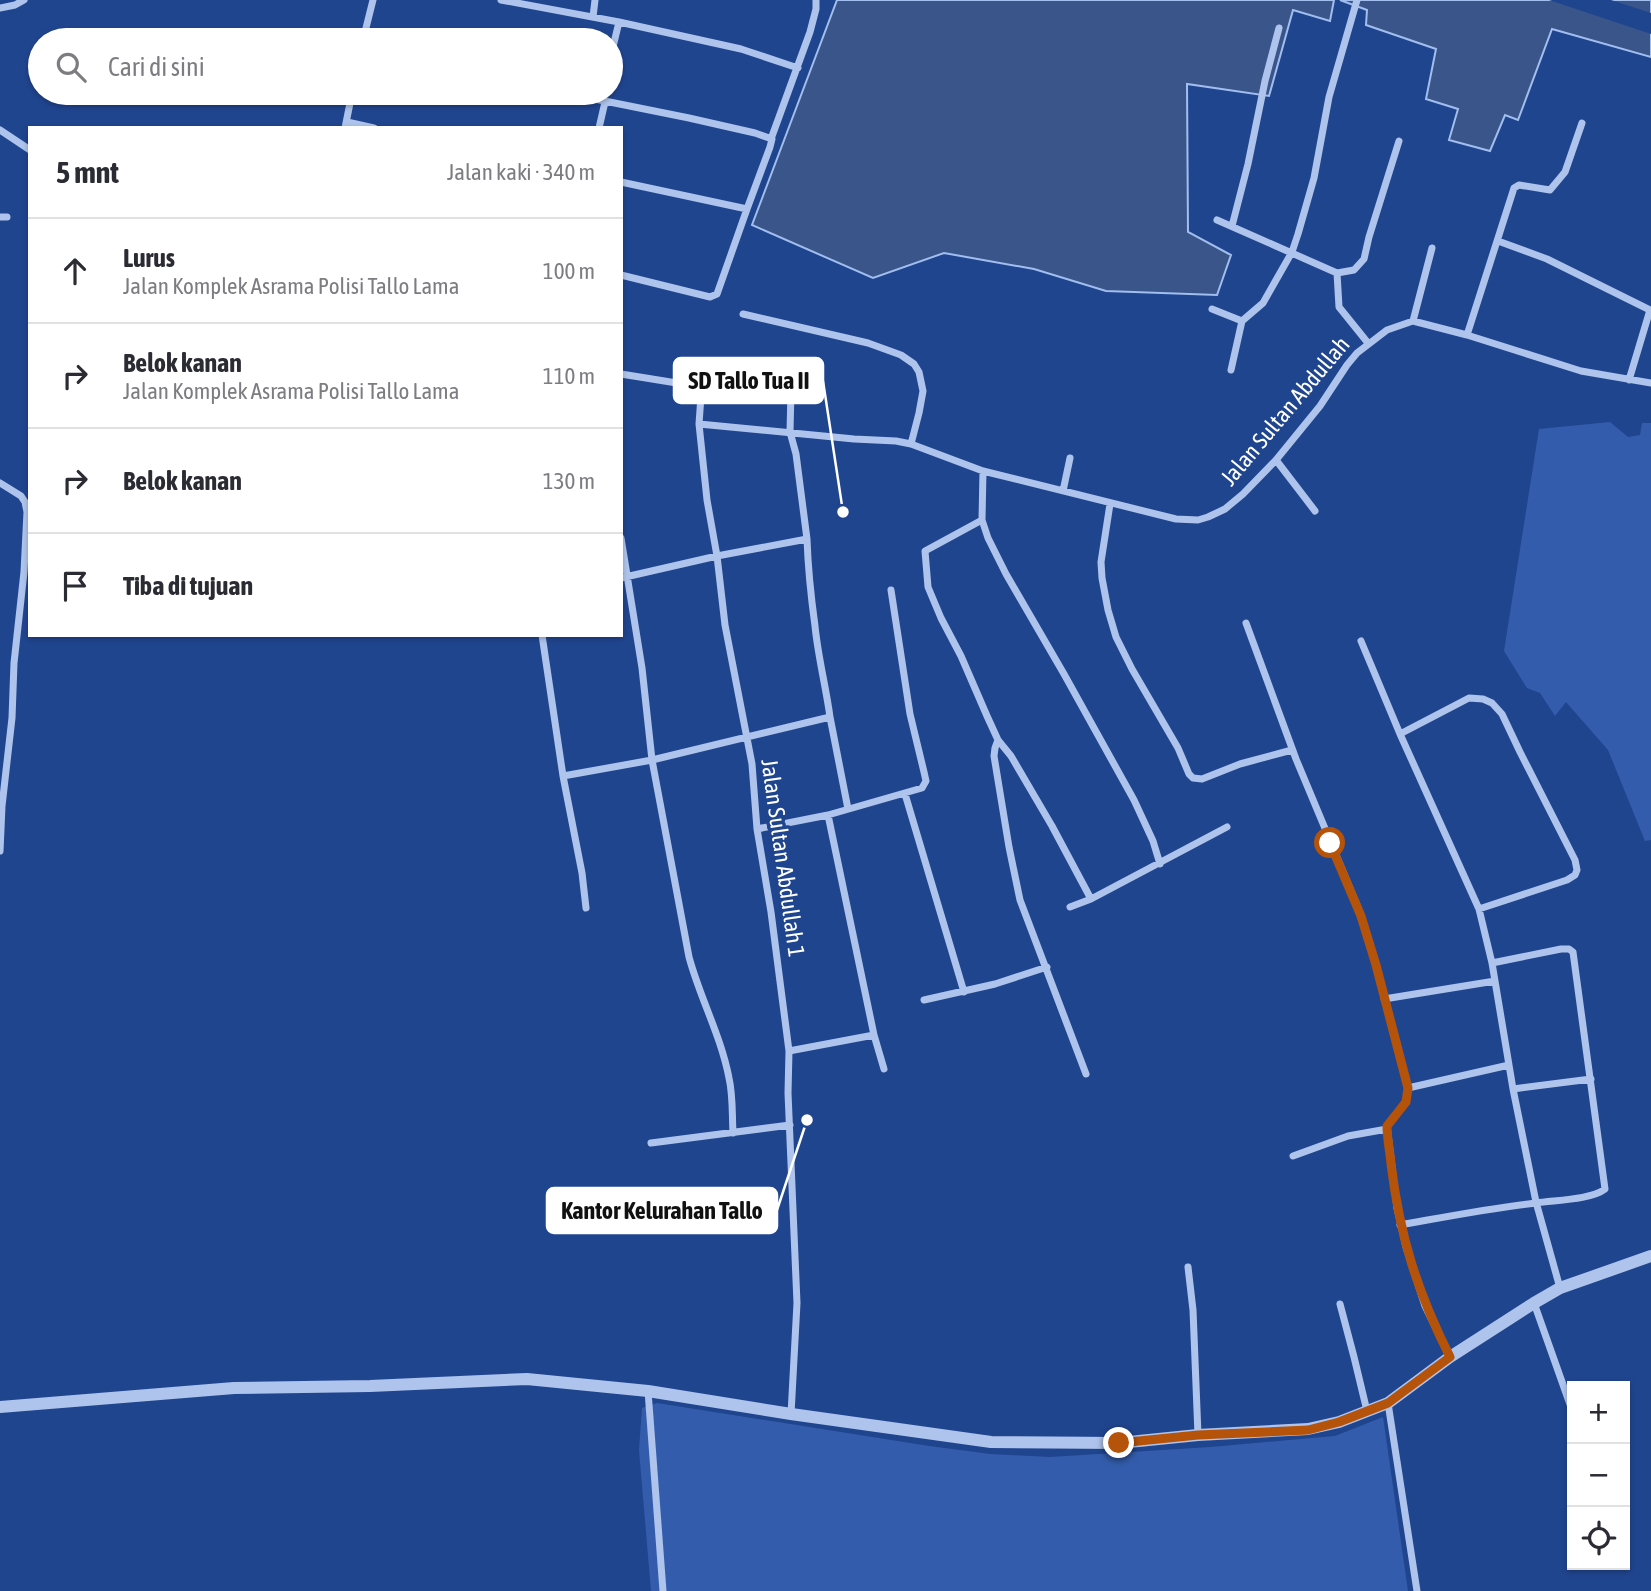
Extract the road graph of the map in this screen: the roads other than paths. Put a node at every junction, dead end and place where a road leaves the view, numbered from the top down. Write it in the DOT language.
graph roads {
  1 [pos="24,0"];
  2 [pos="373,0"];
  3 [pos="501,0"];
  4 [pos="595,0"];
  5 [pos="816,0"];
  6 [pos="1357,0"];
  7 [pos="0,8"];
  8 [pos="593,17"];
  9 [pos="619,22"];
  10 [pos="366,28"];
  11 [pos="618,28"];
  12 [pos="1279,28"];
  13 [pos="798,68"];
  14 [pos="623,103"];
  15 [pos="350,105"];
  16 [pos="602,105"];
  17 [pos="1582,123"];
  18 [pos="346,125"];
  19 [pos="600,126"];
  20 [pos="0,130"];
  21 [pos="771,139"];
  22 [pos="1399,141"];
  23 [pos="28,149"];
  24 [pos="623,181"];
  25 [pos="747,209"];
  26 [pos="1217,220"];
  27 [pos="1231,226"];
  28 [pos="1499,241"];
  29 [pos="1432,248"];
  30 [pos="1292,252"];
  31 [pos="1337,272"];
  32 [pos="623,275"];
  33 [pos="1212,309"];
  34 [pos="743,314"];
  35 [pos="1241,321"];
  36 [pos="1413,321"];
  37 [pos="1467,335"];
  38 [pos="1368,343"];
  39 [pos="1231,370"];
  40 [pos="623,374"];
  41 [pos="1629,380"];
  42 [pos="1651,383"];
  43 [pos="791,390"];
  44 [pos="699,424"];
  45 [pos="790,432"];
  46 [pos="911,444"];
  47 [pos="1070,458"];
  48 [pos="1276,460"];
  49 [pos="983,471"];
  50 [pos="0,482"];
  51 [pos="1063,491"];
  52 [pos="1111,504"];
  53 [pos="1315,511"];
  54 [pos="982,520"];
  55 [pos="807,539"];
  56 [pos="718,556"];
  57 [pos="623,558"];
  58 [pos="625,578"];
  59 [pos="891,590"];
  60 [pos="1246,623"];
  61 [pos="542,637"];
  62 [pos="1361,641"];
  63 [pos="830,717"];
  64 [pos="1400,734"];
  65 [pos="747,736"];
  66 [pos="998,740"];
  67 [pos="1292,750"];
  68 [pos="652,760"];
  69 [pos="563,776"];
  70 [pos="905,794"];
  71 [pos="848,809"];
  72 [pos="828,815"];
  73 [pos="1227,827"];
  74 [pos="757,829"];
  75 [pos="0,851"];
  76 [pos="1160,864"];
  77 [pos="1091,899"];
  78 [pos="1070,907"];
  79 [pos="586,908"];
  80 [pos="1479,909"];
  81 [pos="1492,963"];
  82 [pos="1047,967"];
  83 [pos="1495,981"];
  84 [pos="964,992"];
  85 [pos="1384,999"];
  86 [pos="924,1000"];
  87 [pos="874,1035"];
  88 [pos="789,1051"];
  89 [pos="1509,1065"];
  90 [pos="884,1069"];
  91 [pos="1086,1074"];
  92 [pos="1591,1079"];
  93 [pos="1408,1088"];
  94 [pos="1513,1090"];
  95 [pos="790,1125"];
  96 [pos="1387,1129"];
  97 [pos="733,1133"];
  98 [pos="650,1143"];
  99 [pos="1293,1156"];
  100 [pos="1536,1202"];
  101 [pos="1400,1224"];
  102 [pos="1651,1256"];
  103 [pos="1188,1267"];
  104 [pos="1560,1288"];
  105 [pos="1534,1303"];
  106 [pos="1340,1304"];
  107 [pos="1450,1357"];
  108 [pos="648,1391"];
  109 [pos="1567,1396"];
  110 [pos="1388,1403"];
  111 [pos="0,1407"];
  112 [pos="1367,1411"];
  113 [pos="791,1414"];
  114 [pos="1198,1435"];
  115 [pos="663,1591"];
  116 [pos="1417,1591"];
  1 -- 7 [label="street"];
  2 -- 10 [label="street"];
  3 -- 8 [label="street"];
  4 -- 8 [label="street"];
  5 -- 13 [label="street"];
  6 -- 30 [label="street"];
  8 -- 9 [label="street"];
  9 -- 11 [label="street"];
  9 -- 13 [label="street"];
  12 -- 27 [label="street"];
  13 -- 21 [label="street"];
  14 -- 21 [label="street"];
  15 -- 18 [label="street"];
  16 -- 19 [label="street"];
  17 -- 28 [label="street"];
  20 -- 23 [label="street"];
  21 -- 25 [label="street"];
  22 -- 31 [label="street"];
  24 -- 25 [label="street"];
  25 -- 32 [label="street"];
  26 -- 27 [label="street"];
  27 -- 30 [label="street"];
  28 -- 37 [label="street"];
  28 -- 41 [label="street"];
  29 -- 36 [label="street"];
  30 -- 31 [label="street"];
  30 -- 35 [label="street"];
  31 -- 38 [label="street"];
  33 -- 35 [label="street"];
  34 -- 46 [label="street"];
  35 -- 39 [label="street"];
  36 -- 37 [label="street"];
  36 -- 38 [label="street, Jalan Sultan Abdullah"];
  37 -- 41 [label="street"];
  38 -- 48 [label="street, Jalan Sultan Abdullah"];
  40 -- 44 [label="street, Jalan Sultan Abdullah 1"];
  41 -- 42 [label="street"];
  43 -- 45 [label="street"];
  44 -- 45 [label="street, Jalan Sultan Abdullah"];
  44 -- 56 [label="street, Jalan Sultan Abdullah 1"];
  45 -- 46 [label="street, Jalan Sultan Abdullah"];
  45 -- 55 [label="street"];
  46 -- 49 [label="street, Jalan Sultan Abdullah"];
  47 -- 51 [label="street"];
  48 -- 52 [label="street, Jalan Sultan Abdullah"];
  48 -- 53 [label="street"];
  49 -- 51 [label="street, Jalan Sultan Abdullah"];
  49 -- 54 [label="street"];
  50 -- 75 [label="street"];
  51 -- 52 [label="street, Jalan Sultan Abdullah"];
  52 -- 67 [label="street"];
  54 -- 66 [label="street"];
  54 -- 76 [label="street"];
  55 -- 56 [label="street"];
  55 -- 63 [label="street"];
  56 -- 58 [label="street"];
  56 -- 65 [label="street, Jalan Sultan Abdullah 1"];
  57 -- 58 [label="street"];
  58 -- 68 [label="street"];
  59 -- 70 [label="street"];
  60 -- 67 [label="street"];
  61 -- 69 [label="street"];
  62 -- 64 [label="street"];
  63 -- 65 [label="street"];
  63 -- 71 [label="street"];
  64 -- 80 [label="street"];
  64 -- 80 [label="street"];
  65 -- 68 [label="street"];
  65 -- 74 [label="street, Jalan Sultan Abdullah 1"];
  66 -- 77 [label="street"];
  66 -- 82 [label="street"];
  67 -- 85 [label="street"];
  68 -- 69 [label="street"];
  68 -- 97 [label="street"];
  69 -- 79 [label="street"];
  70 -- 71 [label="street"];
  70 -- 84 [label="street"];
  71 -- 72 [label="street"];
  72 -- 74 [label="street"];
  72 -- 87 [label="street"];
  73 -- 76 [label="street"];
  74 -- 88 [label="street, Jalan Sultan Abdullah 1"];
  76 -- 77 [label="street"];
  77 -- 78 [label="street"];
  80 -- 81 [label="street"];
  81 -- 83 [label="street"];
  81 -- 92 [label="street"];
  82 -- 84 [label="street"];
  82 -- 91 [label="street"];
  83 -- 85 [label="street"];
  83 -- 89 [label="street"];
  84 -- 86 [label="street"];
  85 -- 93 [label="street"];
  87 -- 88 [label="street"];
  87 -- 90 [label="street"];
  88 -- 95 [label="street, Jalan Sultan Abdullah 1"];
  89 -- 93 [label="street"];
  89 -- 94 [label="street"];
  92 -- 94 [label="street"];
  92 -- 100 [label="street"];
  93 -- 96 [label="street"];
  94 -- 100 [label="street"];
  95 -- 97 [label="street"];
  95 -- 113 [label="street, Jalan Sultan Abdullah 1"];
  96 -- 99 [label="street"];
  96 -- 101 [label="street"];
  97 -- 98 [label="street"];
  100 -- 101 [label="street"];
  100 -- 104 [label="street"];
  101 -- 107 [label="street"];
  102 -- 104 [label="street"];
  103 -- 114 [label="street"];
  104 -- 105 [label="street"];
  105 -- 107 [label="street"];
  105 -- 109 [label="street"];
  106 -- 112 [label="street"];
  107 -- 110 [label="street"];
  108 -- 111 [label="street"];
  108 -- 113 [label="street"];
  108 -- 115 [label="street"];
  110 -- 112 [label="street"];
  110 -- 116 [label="street"];
  112 -- 114 [label="street"];
  113 -- 114 [label="street"];
}
